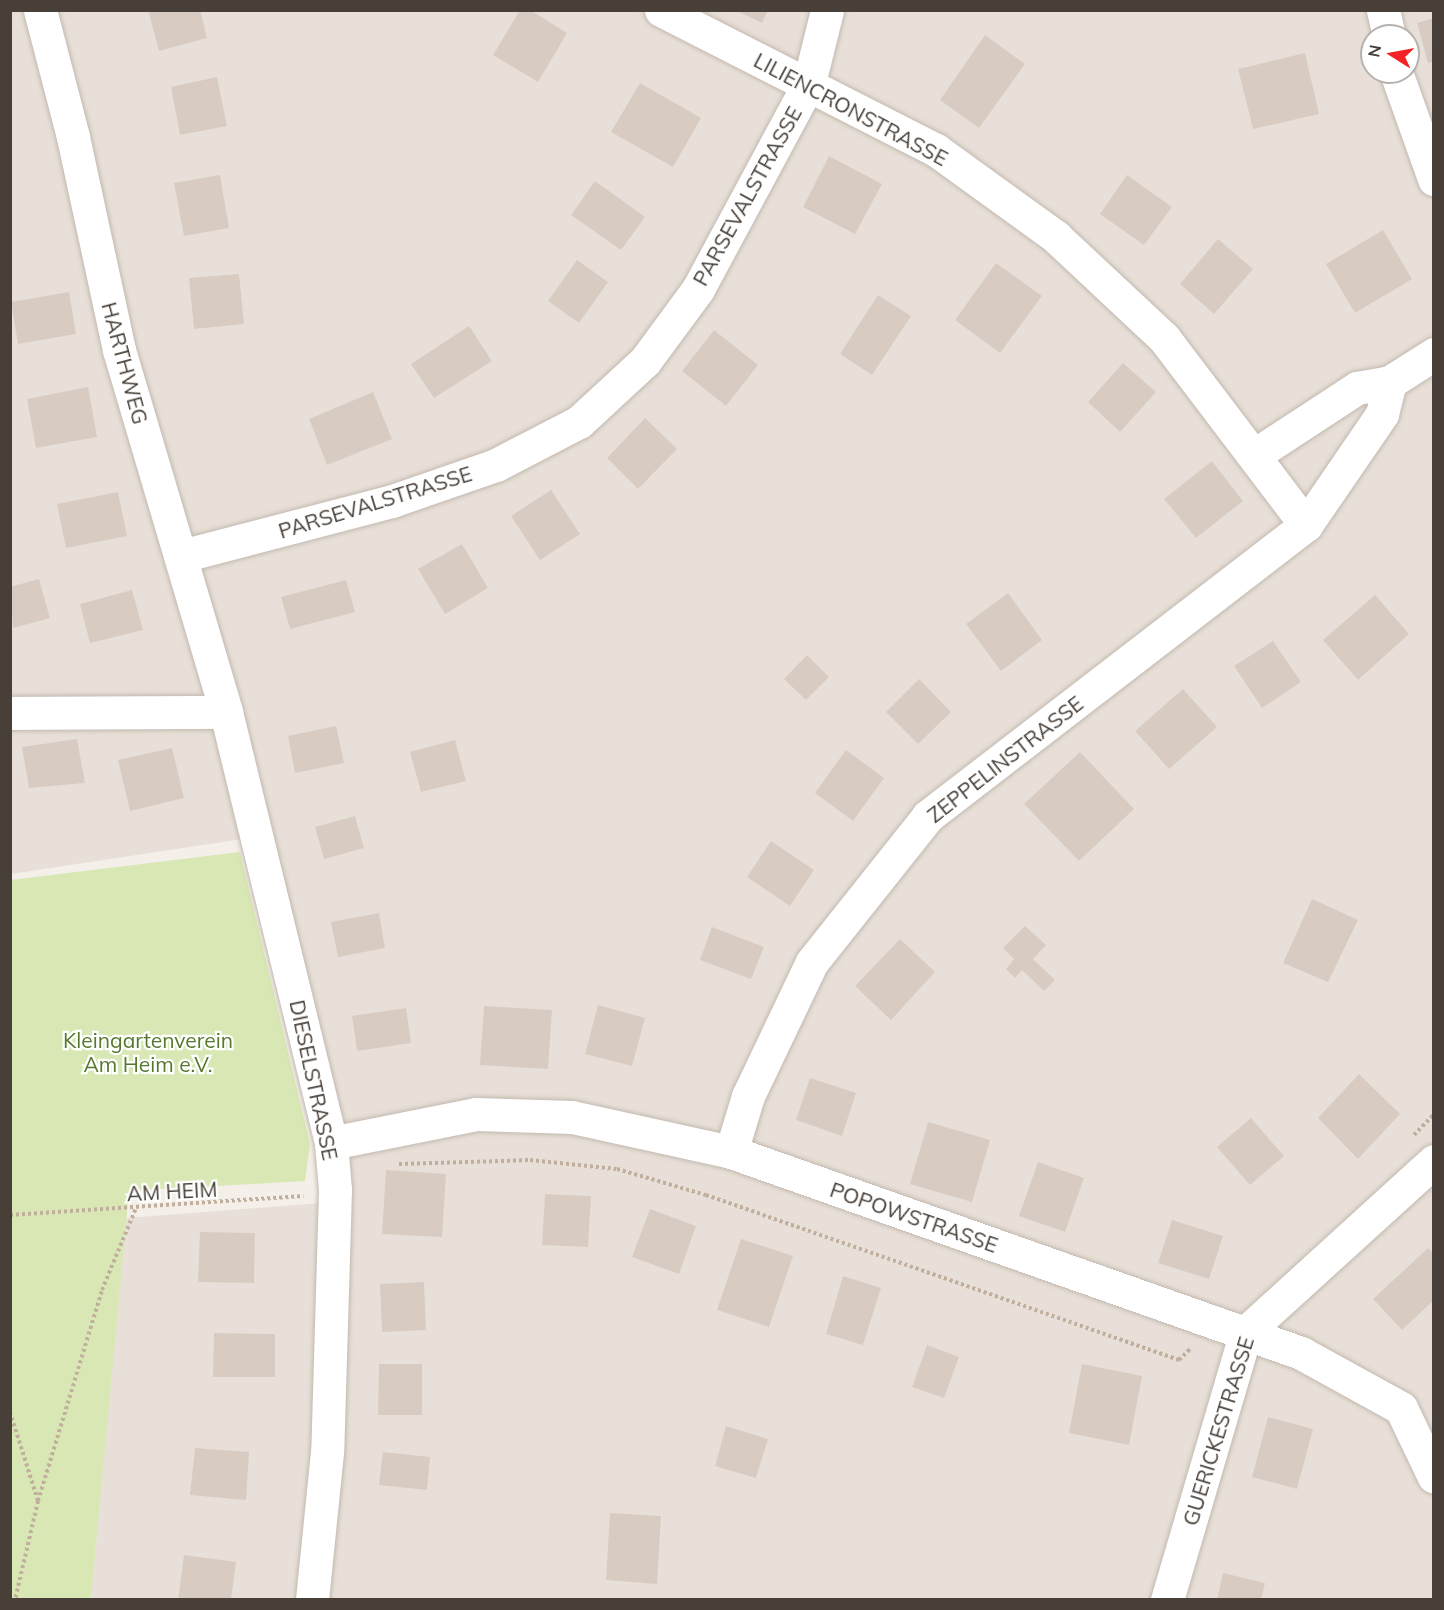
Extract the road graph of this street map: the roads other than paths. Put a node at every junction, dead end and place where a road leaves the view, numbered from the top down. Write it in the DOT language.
graph roads {
  1 [pos="39,10"];
  2 [pos="661,10"];
  3 [pos="826,10"];
  4 [pos="809,83"];
  5 [pos="1400,84"];
  6 [pos="1434,179"];
  7 [pos="1434,354"];
  8 [pos="1390,382"];
  9 [pos="1256,454"];
  10 [pos="1306,525"];
  11 [pos="182,556"];
  12 [pos="226,712"];
  13 [pos="10,713"];
  14 [pos="331,1143"];
  15 [pos="731,1152"];
  16 [pos="1434,1161"];
  17 [pos="1231,1327"];
  18 [pos="1434,1477"];
  19 [pos="312,1599"];
  20 [pos="1167,1599"];
  1 -- 11 [label="street, HARTHWEG"];
  2 -- 4 [label="street, LILIENCRONSTRASSE"];
  3 -- 4 [label="street, PARSEVALSTRASSE"];
  4 -- 9 [label="street, LILIENCRONSTRASSE"];
  4 -- 11 [label="street, PARSEVALSTRASSE"];
  5 -- 6 [label="street"];
  7 -- 8 [label="street"];
  8 -- 9 [label="street"];
  8 -- 10 [label="street, ZEPPELINSTRASSE"];
  9 -- 10 [label="street"];
  10 -- 15 [label="street, ZEPPELINSTRASSE"];
  11 -- 12 [label="street, HARTHWEG"];
  12 -- 13 [label="street"];
  12 -- 14 [label="street, DIESELSTRASSE"];
  14 -- 15 [label="street, POPOWSTRASSE"];
  14 -- 19 [label="street, DIESELSTRASSE"];
  15 -- 17 [label="street, POPOWSTRASSE"];
  16 -- 17 [label="street, GUERICKESTRASSE"];
  17 -- 18 [label="street, POPOWSTRASSE"];
  17 -- 20 [label="street, GUERICKESTRASSE"];
}
